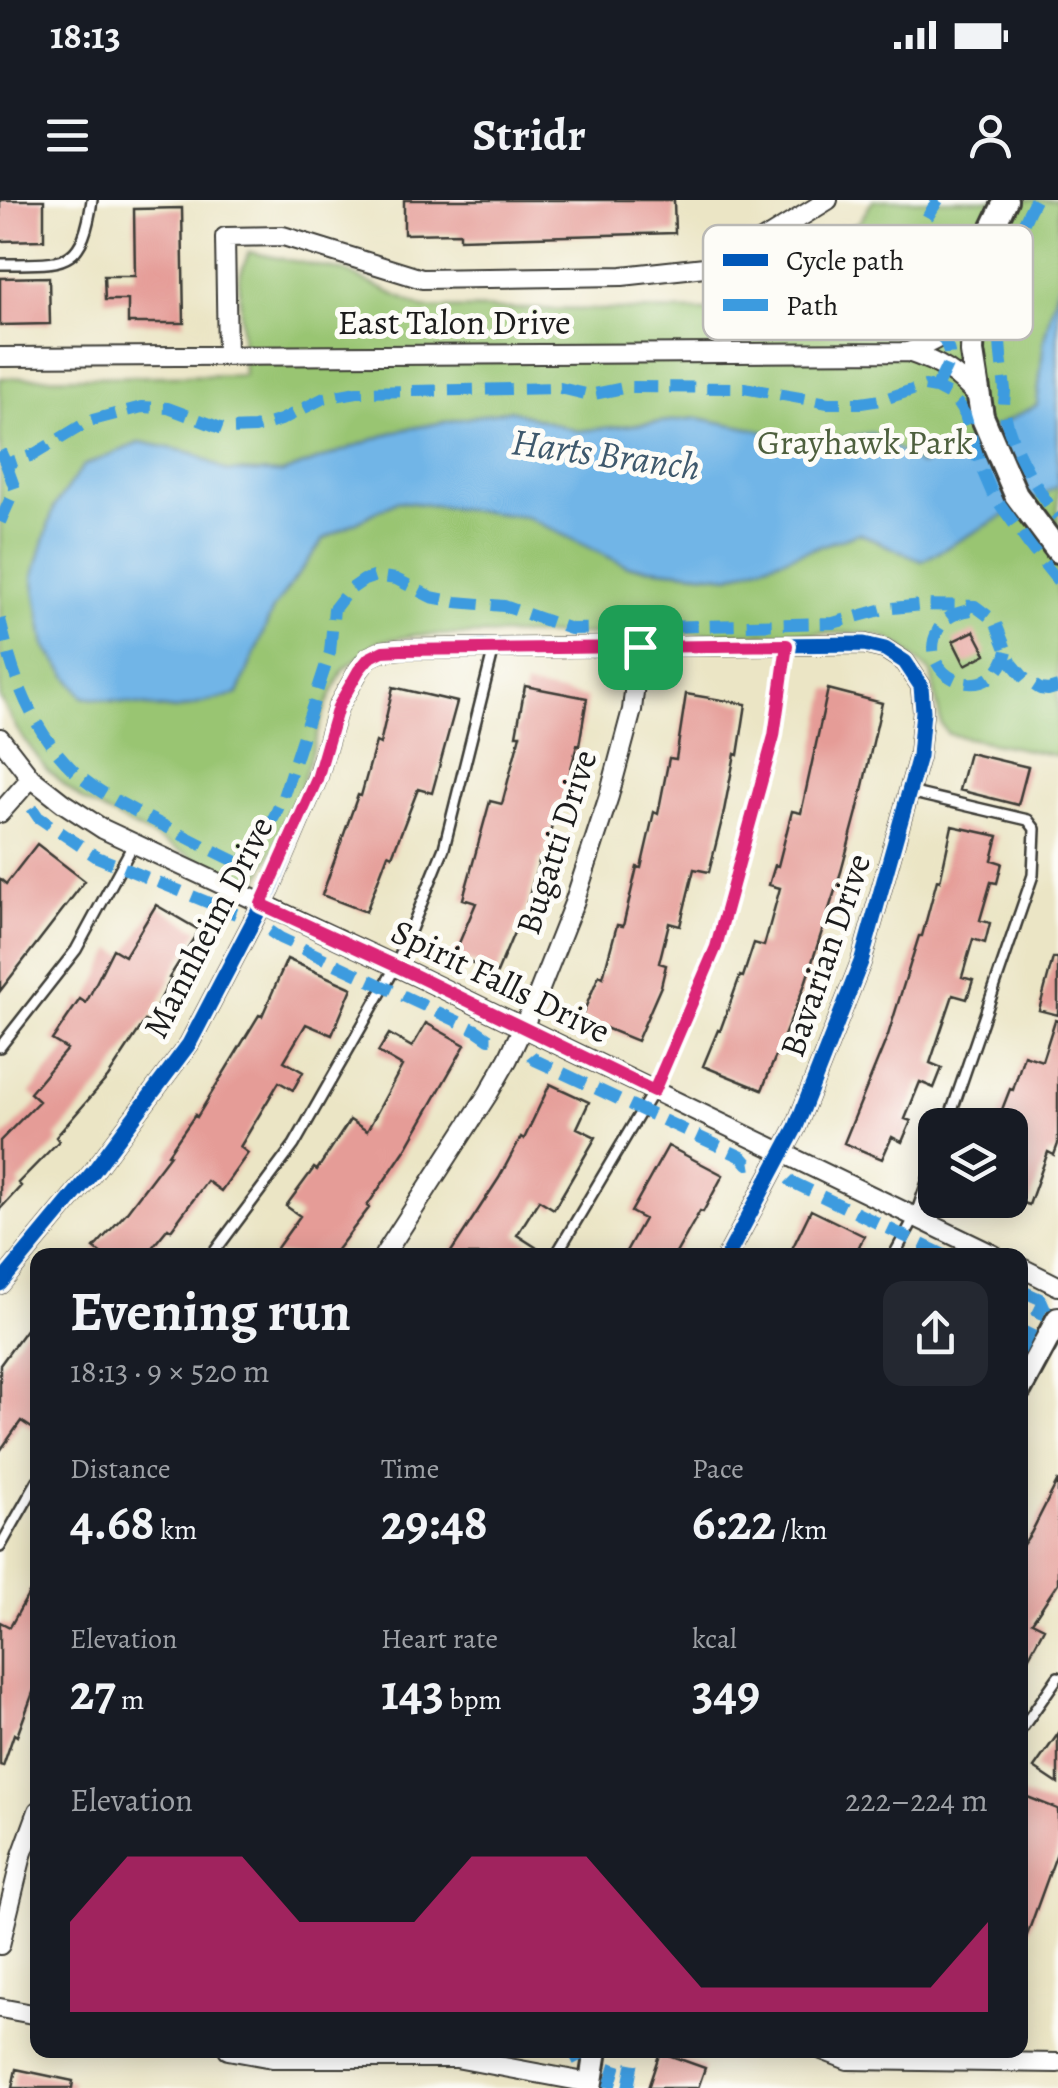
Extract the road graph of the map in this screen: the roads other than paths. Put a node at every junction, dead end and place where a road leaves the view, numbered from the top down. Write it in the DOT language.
graph roads {
  1 [pos="92,200"];
  2 [pos="828,200"];
  3 [pos="1006,200"];
  4 [pos="788,225"];
  5 [pos="994,225"];
  6 [pos="0,264"];
  7 [pos="703,267"];
  8 [pos="933,340"];
  9 [pos="973,340"];
  10 [pos="908,352"];
  11 [pos="227,356"];
  12 [pos="0,358"];
  13 [pos="981,407"];
  14 [pos="1058,551"];
  15 [pos="787,645"];
  16 [pos="640,647"];
  17 [pos="494,648"];
  18 [pos="0,738"];
  19 [pos="31,778"];
  20 [pos="908,792"];
  21 [pos="0,812"];
  22 [pos="134,843"];
  23 [pos="261,904"];
  24 [pos="396,966"];
  25 [pos="523,1028"];
  26 [pos="0,1047"];
  27 [pos="654,1091"];
  28 [pos="953,1108"];
  29 [pos="782,1153"];
  30 [pos="918,1208"];
  31 [pos="915,1217"];
  32 [pos="30,1248"];
  33 [pos="30,1248"];
  34 [pos="217,1248"];
  35 [pos="389,1248"];
  36 [pos="560,1248"];
  37 [pos="732,1248"];
  38 [pos="898,1248"];
  39 [pos="979,1248"];
  40 [pos="1028,1272"];
  41 [pos="0,1284"];
  42 [pos="1058,1286"];
  43 [pos="1058,1319"];
  44 [pos="1028,1374"];
  45 [pos="30,1494"];
  46 [pos="0,1547"];
  47 [pos="1058,1677"];
  48 [pos="1028,1720"];
  49 [pos="30,1832"];
  50 [pos="0,1945"];
  51 [pos="0,2008"];
  52 [pos="30,2014"];
  53 [pos="456,2058"];
  54 [pos="595,2058"];
  55 [pos="927,2058"];
  56 [pos="1058,2063"];
  57 [pos="590,2086"];
  1 -- 6 [label="lane"];
  2 -- 4 [label="street"];
  3 -- 5 [label="street"];
  7 -- 11 [label="street"];
  8 -- 10 [label="street, East Talon Drive"];
  9 -- 13 [label="street"];
  10 -- 11 [label="street, East Talon Drive"];
  10 -- 13 [label="street, East Talon Drive"];
  11 -- 12 [label="street, East Talon Drive"];
  13 -- 14 [label="street"];
  15 -- 16 [label="street"];
  15 -- 20 [label="street, Bavarian Drive"];
  15 -- 27 [label="lane"];
  16 -- 17 [label="street"];
  16 -- 25 [label="street, Bugatti Drive"];
  17 -- 23 [label="street, Mannheim Drive"];
  17 -- 24 [label="lane"];
  18 -- 19 [label="street, Spirit Falls Drive"];
  19 -- 21 [label="street"];
  19 -- 22 [label="street, Spirit Falls Drive"];
  20 -- 28 [label="lane"];
  20 -- 29 [label="street, Bavarian Drive"];
  22 -- 23 [label="street, Spirit Falls Drive"];
  22 -- 26 [label="lane"];
  23 -- 24 [label="street, Spirit Falls Drive"];
  23 -- 33 [label="street, Mannheim Drive"];
  24 -- 25 [label="street, Spirit Falls Drive"];
  24 -- 34 [label="lane"];
  25 -- 27 [label="street, Spirit Falls Drive"];
  25 -- 35 [label="street, Bugatti Drive"];
  27 -- 29 [label="street, Spirit Falls Drive"];
  27 -- 36 [label="lane"];
  29 -- 31 [label="street, Spirit Falls Drive"];
  29 -- 37 [label="street, Bavarian Drive"];
  30 -- 31 [label="lane"];
  31 -- 38 [label="lane"];
  31 -- 39 [label="street, Spirit Falls Drive"];
  32 -- 41 [label="street, Mannheim Drive"];
  40 -- 42 [label="street"];
  43 -- 44 [label="street"];
  45 -- 46 [label="lane"];
  47 -- 48 [label="lane"];
  49 -- 50 [label="street"];
  51 -- 52 [label="street"];
  53 -- 57 [label="street"];
  54 -- 57 [label="street"];
  55 -- 56 [label="street"];
}
